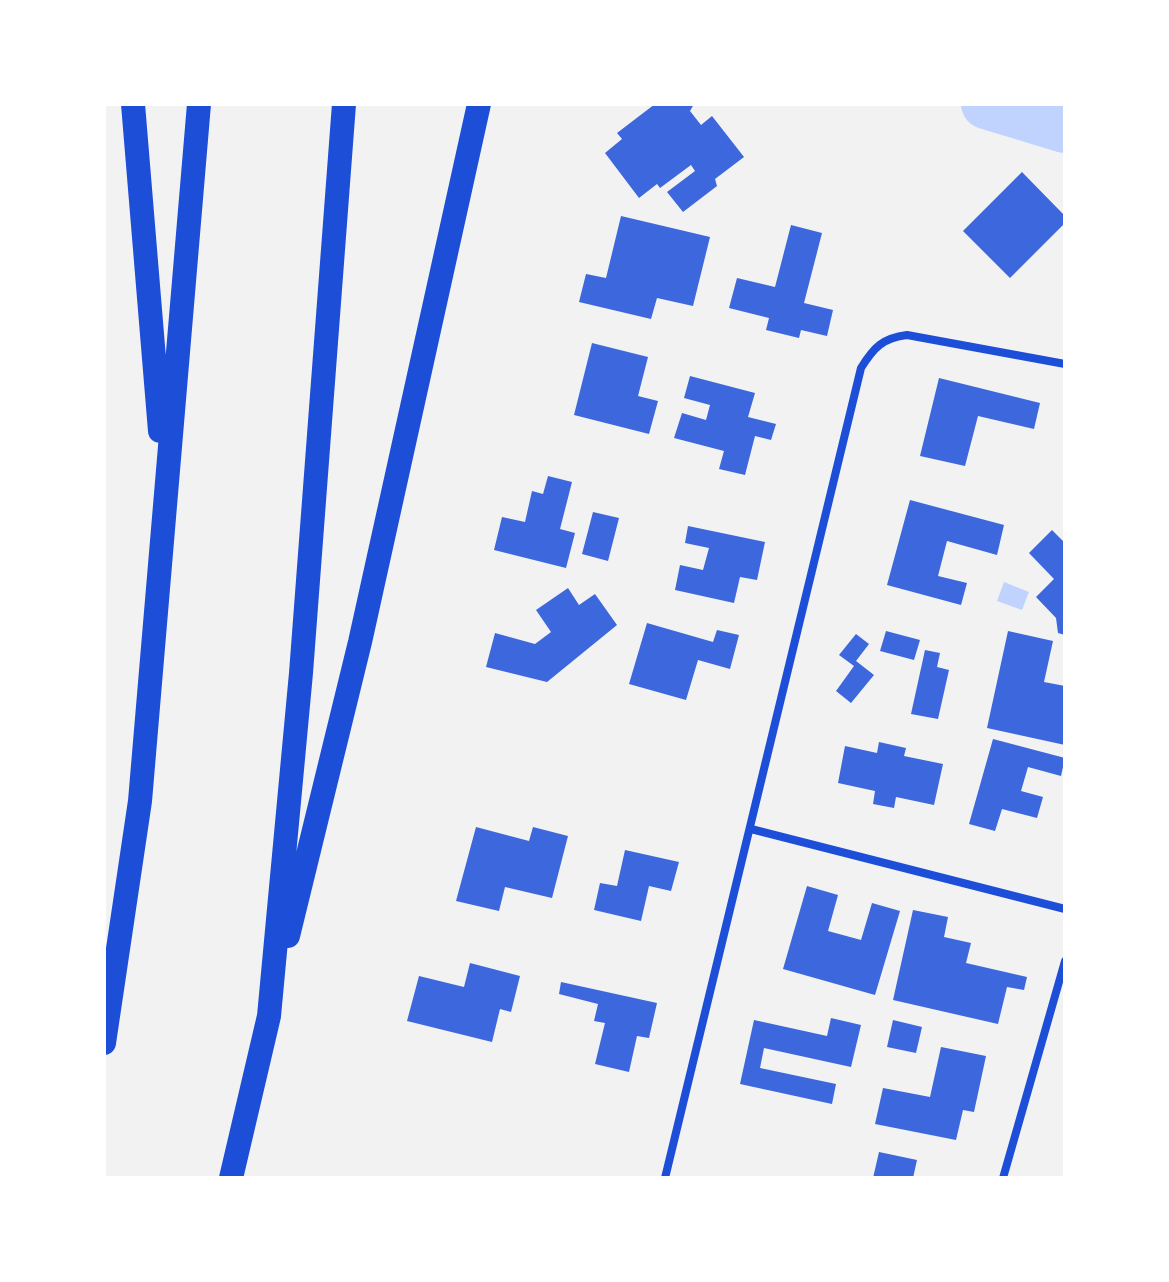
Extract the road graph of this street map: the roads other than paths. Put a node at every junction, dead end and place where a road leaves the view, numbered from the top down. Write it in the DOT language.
graph roads {
  1 [pos="133,104"];
  2 [pos="199,104"];
  3 [pos="344,104"];
  4 [pos="479,104"];
  5 [pos="1065,364"];
  6 [pos="166,497"];
  7 [pos="751,829"];
  8 [pos="1065,909"];
  9 [pos="1065,961"];
  10 [pos="269,1016"];
  11 [pos="104,1043"];
  12 [pos="231,1178"];
  13 [pos="665,1178"];
  14 [pos="1003,1178"];
  1 -- 6 [label="highway"];
  2 -- 6 [label="highway"];
  3 -- 10 [label="highway"];
  4 -- 10 [label="highway"];
  5 -- 7 [label="street"];
  6 -- 11 [label="highway"];
  7 -- 8 [label="street"];
  7 -- 13 [label="street"];
  9 -- 14 [label="street"];
  10 -- 12 [label="highway"];
}
